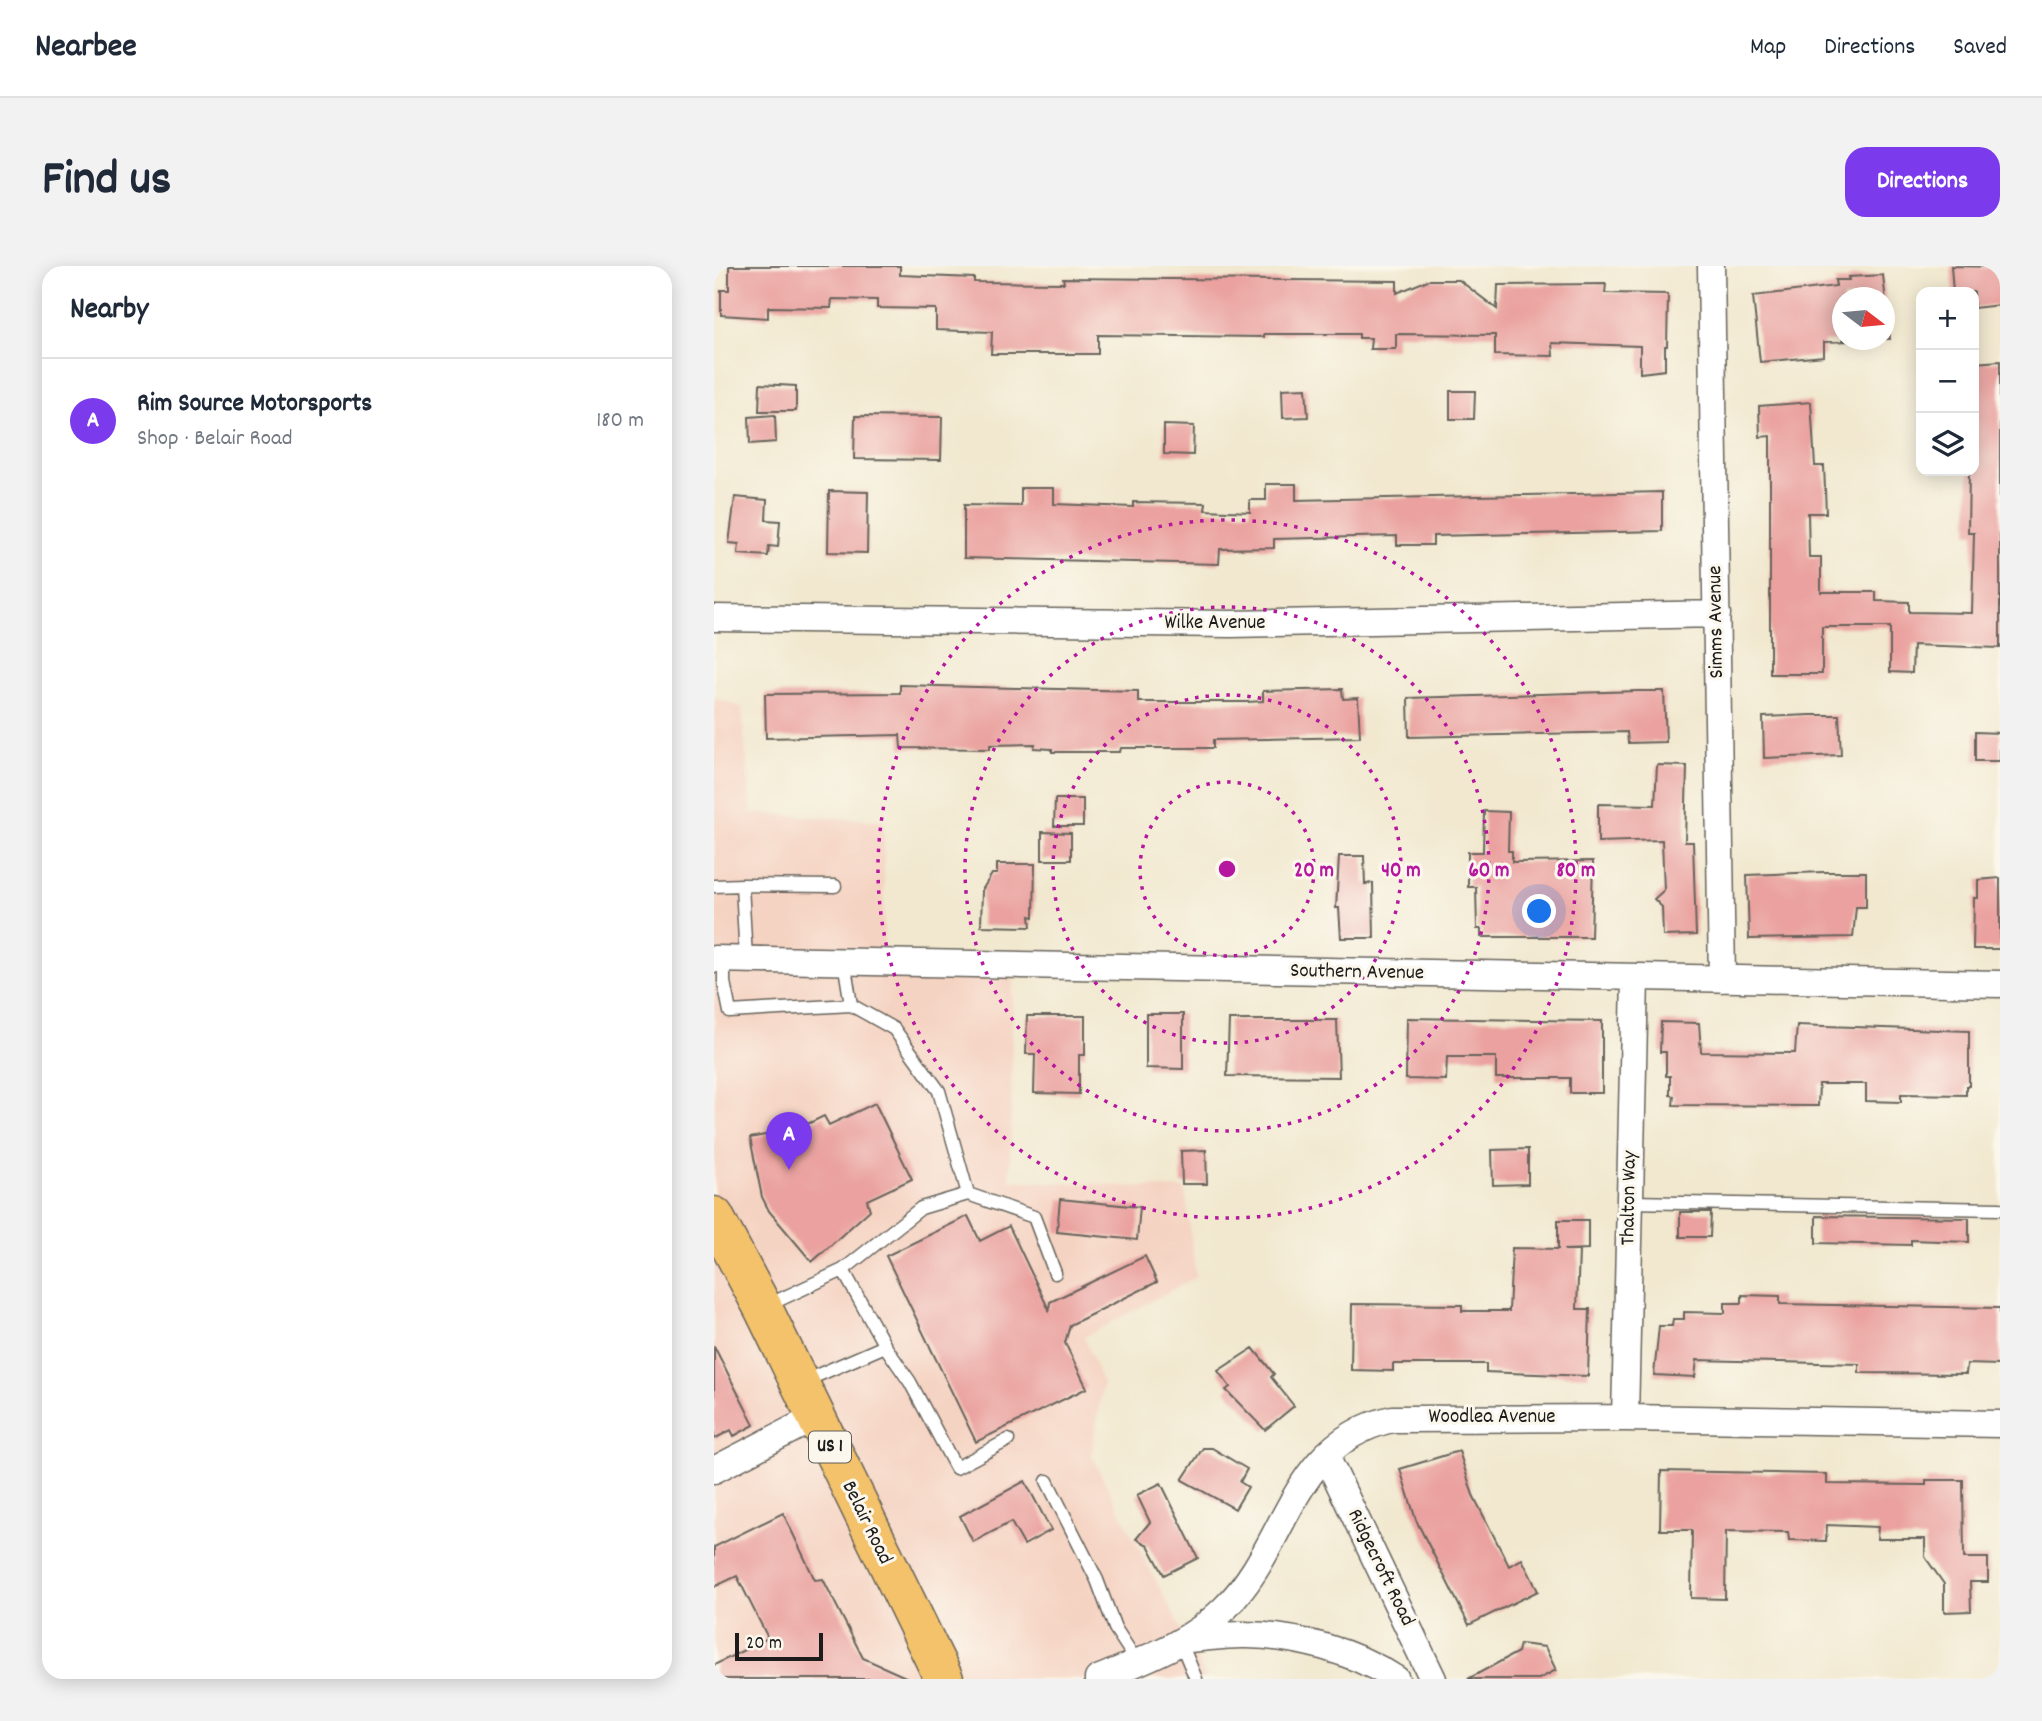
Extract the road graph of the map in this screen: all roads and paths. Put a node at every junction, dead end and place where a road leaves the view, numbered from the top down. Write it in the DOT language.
graph roads {
  1 [pos="1711,266"];
  2 [pos="1717,614"];
  3 [pos="714,618"];
  4 [pos="742,885"];
  5 [pos="714,886"];
  6 [pos="835,886"];
  7 [pos="728,959"];
  8 [pos="844,961"];
  9 [pos="1635,979"];
  10 [pos="1722,979"];
  11 [pos="2000,984"];
  12 [pos="851,1005"];
  13 [pos="968,1194"];
  14 [pos="1630,1202"];
  15 [pos="2000,1209"];
  16 [pos="714,1216"];
  17 [pos="843,1270"];
  18 [pos="1055,1273"];
  19 [pos="763,1308"];
  20 [pos="885,1346"];
  21 [pos="799,1384"];
  22 [pos="816,1417"];
  23 [pos="1625,1418"];
  24 [pos="2000,1424"];
  25 [pos="1008,1440"];
  26 [pos="1326,1456"];
  27 [pos="714,1469"];
  28 [pos="1047,1480"];
  29 [pos="1184,1641"];
  30 [pos="1138,1662"];
  31 [pos="944,1679"];
  32 [pos="1098,1679"];
  33 [pos="1196,1679"];
  34 [pos="1396,1679"];
  35 [pos="1433,1679"];
  1 -- 2 [label="street, Simms Avenue"];
  2 -- 3 [label="street, Wilke Avenue"];
  2 -- 10 [label="street, Simms Avenue"];
  4 -- 5 [label="lane"];
  4 -- 6 [label="lane"];
  4 -- 7 [label="lane"];
  7 -- 8 [label="street, Southern Avenue"];
  7 -- 12 [label="lane"];
  8 -- 9 [label="street, Southern Avenue"];
  8 -- 12 [label="lane"];
  9 -- 10 [label="street, Southern Avenue"];
  9 -- 14 [label="street, Thalton Way"];
  10 -- 11 [label="street, Southern Avenue"];
  12 -- 13 [label="lane"];
  13 -- 17 [label="lane"];
  13 -- 18 [label="lane"];
  14 -- 15 [label="lane"];
  14 -- 23 [label="street, Thalton Way"];
  16 -- 19 [label="main road, Belair Road / US 1"];
  17 -- 19 [label="lane"];
  17 -- 20 [label="lane"];
  19 -- 21 [label="main road, Belair Road / US 1"];
  20 -- 21 [label="lane"];
  20 -- 25 [label="lane"];
  21 -- 22 [label="main road, Belair Road / US 1"];
  22 -- 27 [label="street"];
  22 -- 31 [label="main road, Belair Road / US 1"];
  23 -- 24 [label="street, Woodlea Avenue"];
  23 -- 26 [label="street, Woodlea Avenue"];
  26 -- 29 [label="street, Woodlea Avenue"];
  26 -- 35 [label="street, Ridgecroft Road"];
  28 -- 30 [label="lane"];
  29 -- 30 [label="street, Woodlea Avenue"];
  29 -- 33 [label="lane"];
  29 -- 34 [label="street"];
  30 -- 32 [label="street, Woodlea Avenue"];
}
